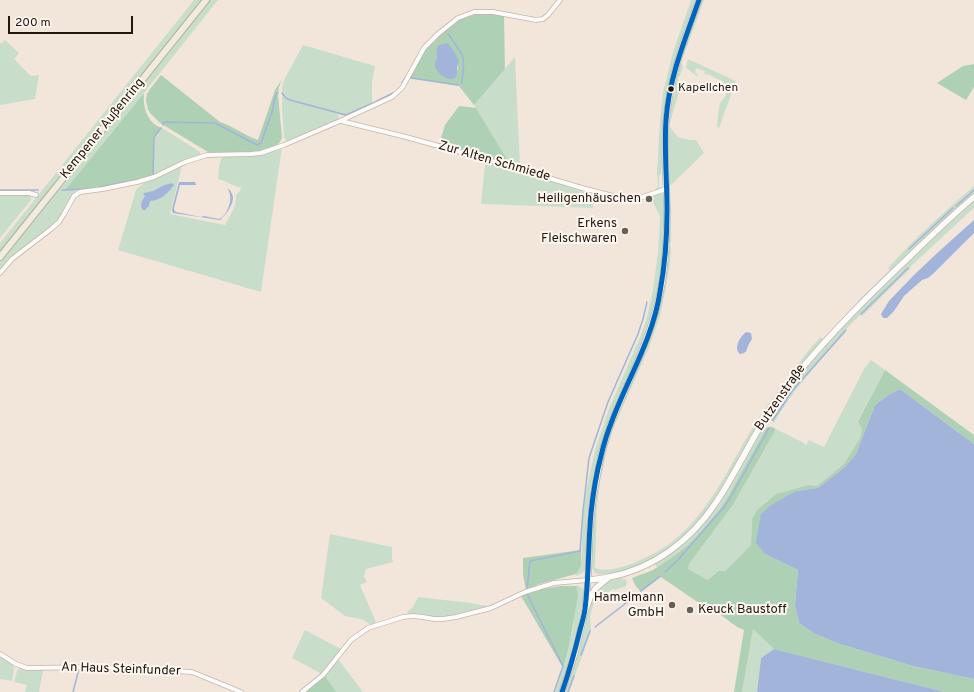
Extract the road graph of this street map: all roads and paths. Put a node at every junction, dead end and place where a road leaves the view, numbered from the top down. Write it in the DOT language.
graph roads {
  1 [pos="206,0"];
  2 [pos="560,0"];
  3 [pos="699,0"];
  4 [pos="340,121"];
  5 [pos="666,189"];
  6 [pos="0,193"];
  7 [pos="36,195"];
  8 [pos="974,198"];
  9 [pos="0,257"];
  10 [pos="0,273"];
  11 [pos="610,577"];
  12 [pos="584,580"];
  13 [pos="585,611"];
  14 [pos="0,654"];
  15 [pos="241,692"];
  16 [pos="302,692"];
  17 [pos="562,692"];
  1 -- 9 [label="main road, Kempener Außenring"];
  2 -- 4 [label="street"];
  3 -- 5 [label="main road"];
  4 -- 5 [label="street, Zur Alten Schmiede"];
  4 -- 10 [label="street"];
  5 -- 12 [label="main road"];
  6 -- 7 [label="street"];
  8 -- 11 [label="main road, Butzenstraße"];
  11 -- 12 [label="main road, Butzenstraße"];
  11 -- 13 [label="main road"];
  12 -- 13 [label="main road"];
  12 -- 16 [label="street"];
  13 -- 17 [label="main road"];
  14 -- 15 [label="street, An Haus Steinfunder"];
}
